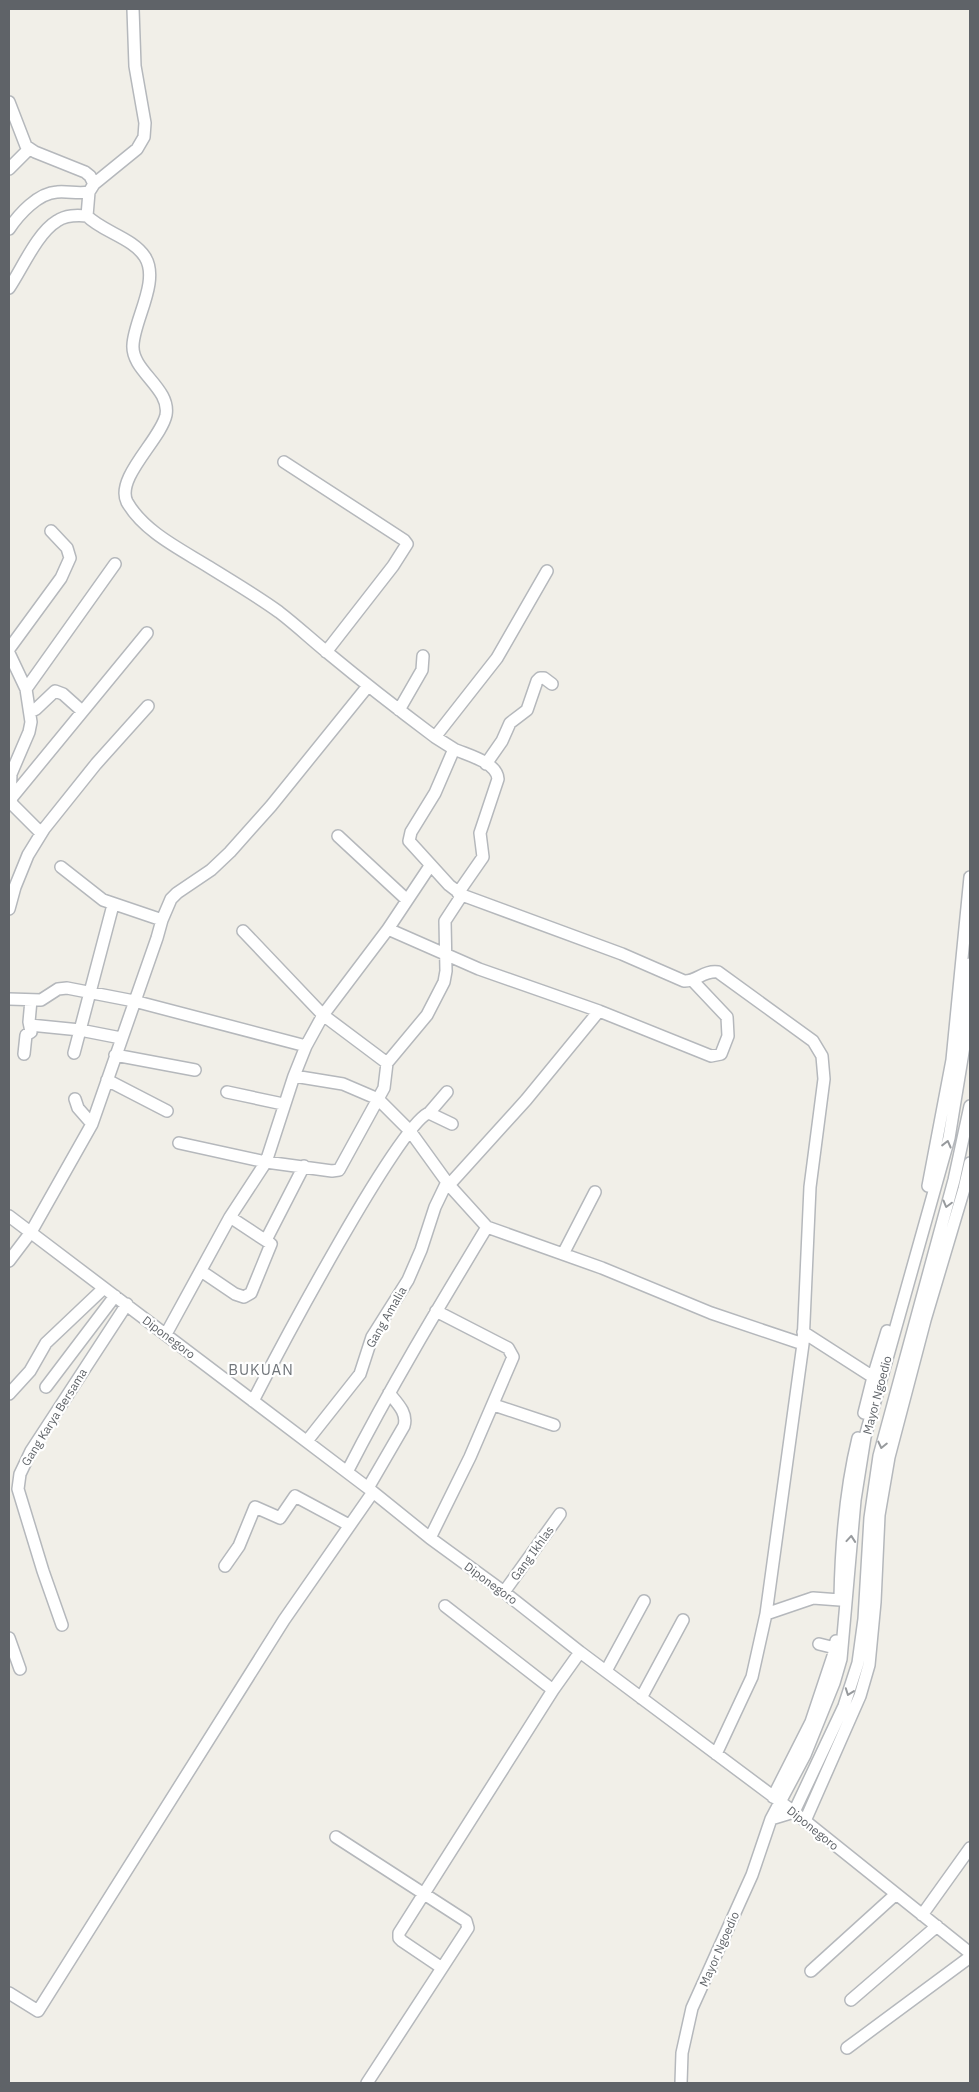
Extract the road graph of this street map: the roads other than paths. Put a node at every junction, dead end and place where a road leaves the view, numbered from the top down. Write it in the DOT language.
graph roads {
  1 [pos="132,9"];
  2 [pos="9,102"];
  3 [pos="29,149"];
  4 [pos="9,169"];
  5 [pos="91,188"];
  6 [pos="87,216"];
  7 [pos="9,229"];
  8 [pos="9,288"];
  9 [pos="284,462"];
  10 [pos="51,531"];
  11 [pos="115,564"];
  12 [pos="547,572"];
  13 [pos="147,633"];
  14 [pos="9,648"];
  15 [pos="326,652"];
  16 [pos="9,653"];
  17 [pos="423,656"];
  18 [pos="552,684"];
  19 [pos="368,686"];
  20 [pos="26,689"];
  21 [pos="148,706"];
  22 [pos="82,710"];
  23 [pos="399,710"];
  24 [pos="30,712"];
  25 [pos="435,737"];
  26 [pos="454,749"];
  27 [pos="486,764"];
  28 [pos="10,800"];
  29 [pos="41,833"];
  30 [pos="338,836"];
  31 [pos="62,866"];
  32 [pos="430,866"];
  33 [pos="970,876"];
  34 [pos="12,884"];
  35 [pos="460,894"];
  36 [pos="407,900"];
  37 [pos="113,905"];
  38 [pos="9,909"];
  39 [pos="162,920"];
  40 [pos="388,929"];
  41 [pos="243,931"];
  42 [pos="447,955"];
  43 [pos="970,964"];
  44 [pos="692,980"];
  45 [pos="90,993"];
  46 [pos="9,999"];
  47 [pos="31,1000"];
  48 [pos="134,1002"];
  49 [pos="599,1012"];
  50 [pos="323,1015"];
  51 [pos="30,1025"];
  52 [pos="80,1030"];
  53 [pos="121,1038"];
  54 [pos="306,1046"];
  55 [pos="74,1053"];
  56 [pos="24,1054"];
  57 [pos="115,1055"];
  58 [pos="387,1063"];
  59 [pos="195,1070"];
  60 [pos="294,1076"];
  61 [pos="107,1080"];
  62 [pos="227,1092"];
  63 [pos="447,1092"];
  64 [pos="75,1099"];
  65 [pos="378,1099"];
  66 [pos="283,1104"];
  67 [pos="970,1106"];
  68 [pos="167,1111"];
  69 [pos="430,1113"];
  70 [pos="92,1124"];
  71 [pos="452,1124"];
  72 [pos="410,1131"];
  73 [pos="179,1143"];
  74 [pos="266,1162"];
  75 [pos="970,1163"];
  76 [pos="304,1166"];
  77 [pos="954,1180"];
  78 [pos="448,1184"];
  79 [pos="967,1191"];
  80 [pos="595,1192"];
  81 [pos="9,1216"];
  82 [pos="230,1217"];
  83 [pos="487,1227"];
  84 [pos="31,1232"];
  85 [pos="266,1240"];
  86 [pos="563,1254"];
  87 [pos="9,1261"];
  88 [pos="201,1271"];
  89 [pos="104,1288"];
  90 [pos="115,1296"];
  91 [pos="127,1304"];
  92 [pos="436,1311"];
  93 [pos="166,1334"];
  94 [pos="803,1338"];
  95 [pos="866,1373"];
  96 [pos="46,1386"];
  97 [pos="389,1393"];
  98 [pos="9,1394"];
  99 [pos="253,1400"];
  100 [pos="494,1405"];
  101 [pos="554,1425"];
  102 [pos="307,1441"];
  103 [pos="347,1472"];
  104 [pos="371,1490"];
  105 [pos="560,1514"];
  106 [pos="349,1525"];
  107 [pos="430,1538"];
  108 [pos="225,1566"];
  109 [pos="504,1592"];
  110 [pos="838,1600"];
  111 [pos="644,1601"];
  112 [pos="445,1606"];
  113 [pos="766,1614"];
  114 [pos="683,1620"];
  115 [pos="62,1624"];
  116 [pos="9,1638"];
  117 [pos="580,1652"];
  118 [pos="841,1659"];
  119 [pos="858,1664"];
  120 [pos="20,1669"];
  121 [pos="606,1671"];
  122 [pos="554,1690"];
  123 [pos="641,1698"];
  124 [pos="716,1754"];
  125 [pos="777,1799"];
  126 [pos="794,1812"];
  127 [pos="772,1819"];
  128 [pos="805,1821"];
  129 [pos="336,1837"];
  130 [pos="970,1848"];
  131 [pos="425,1892"];
  132 [pos="896,1894"];
  133 [pos="922,1914"];
  134 [pos="937,1926"];
  135 [pos="970,1955"];
  136 [pos="442,1968"];
  137 [pos="811,1971"];
  138 [pos="9,1993"];
  139 [pos="851,2000"];
  140 [pos="847,2048"];
  141 [pos="367,2083"];
  142 [pos="681,2083"];
  1 -- 5 [label="street"];
  2 -- 3 [label="street"];
  3 -- 4 [label="street"];
  3 -- 5 [label="street"];
  5 -- 6 [label="street"];
  5 -- 7 [label="street"];
  6 -- 8 [label="street"];
  6 -- 15 [label="street"];
  9 -- 15 [label="street"];
  10 -- 14 [label="street"];
  11 -- 20 [label="street"];
  12 -- 25 [label="street"];
  13 -- 22 [label="street"];
  15 -- 19 [label="street"];
  16 -- 20 [label="street"];
  17 -- 23 [label="street"];
  18 -- 27 [label="street"];
  19 -- 23 [label="street"];
  19 -- 39 [label="street"];
  20 -- 24 [label="street"];
  21 -- 29 [label="street"];
  22 -- 24 [label="street"];
  22 -- 28 [label="street"];
  23 -- 25 [label="street"];
  24 -- 28 [label="street"];
  25 -- 26 [label="street"];
  26 -- 27 [label="street"];
  26 -- 32 [label="street"];
  27 -- 35 [label="street"];
  28 -- 29 [label="street"];
  29 -- 34 [label="street"];
  30 -- 36 [label="street"];
  31 -- 37 [label="street"];
  32 -- 35 [label="street"];
  32 -- 36 [label="street"];
  33 -- 95 [label="street"];
  34 -- 38 [label="street"];
  35 -- 42 [label="street"];
  35 -- 44 [label="street"];
  36 -- 40 [label="street"];
  37 -- 39 [label="street"];
  37 -- 45 [label="street"];
  39 -- 48 [label="street"];
  40 -- 42 [label="street"];
  40 -- 50 [label="street"];
  41 -- 50 [label="street"];
  42 -- 49 [label="street"];
  42 -- 58 [label="street"];
  118 -- 43 [label="street, Mayor Ngoedio, one-way"];
  44 -- 49 [label="street"];
  44 -- 94 [label="street"];
  45 -- 47 [label="street"];
  45 -- 48 [label="street"];
  45 -- 52 [label="street"];
  46 -- 47 [label="street"];
  47 -- 51 [label="street"];
  48 -- 53 [label="street"];
  48 -- 54 [label="street"];
  49 -- 78 [label="street, Gang Amalia"];
  50 -- 54 [label="street"];
  50 -- 58 [label="street"];
  51 -- 52 [label="street"];
  51 -- 56 [label="street"];
  52 -- 53 [label="street"];
  52 -- 55 [label="street"];
  53 -- 57 [label="street"];
  54 -- 60 [label="street"];
  57 -- 59 [label="street"];
  57 -- 61 [label="street"];
  58 -- 65 [label="street"];
  60 -- 65 [label="street"];
  60 -- 66 [label="street"];
  61 -- 68 [label="street"];
  61 -- 70 [label="street"];
  62 -- 66 [label="street"];
  63 -- 69 [label="street"];
  64 -- 70 [label="street"];
  65 -- 72 [label="street"];
  65 -- 76 [label="street"];
  66 -- 74 [label="street"];
  67 -- 77 [label="street, Mayor Ngoedio"];
  69 -- 71 [label="street"];
  69 -- 72 [label="street"];
  70 -- 84 [label="street"];
  72 -- 78 [label="street"];
  72 -- 99 [label="street"];
  73 -- 74 [label="street"];
  74 -- 76 [label="street"];
  74 -- 82 [label="street"];
  75 -- 79 [label="street"];
  76 -- 85 [label="street"];
  77 -- 79 [label="street"];
  77 -- 119 [label="street, Mayor Ngoedio, one-way"];
  78 -- 83 [label="street"];
  78 -- 102 [label="street, Gang Amalia"];
  79 -- 128 [label="street"];
  80 -- 86 [label="street"];
  81 -- 84 [label="street, Diponegoro"];
  82 -- 85 [label="street"];
  82 -- 88 [label="street"];
  83 -- 86 [label="street"];
  83 -- 92 [label="street"];
  84 -- 87 [label="street"];
  84 -- 89 [label="street, Diponegoro"];
  85 -- 88 [label="street"];
  86 -- 94 [label="street"];
  88 -- 93 [label="street"];
  89 -- 90 [label="street, Diponegoro"];
  89 -- 98 [label="street"];
  90 -- 91 [label="street, Diponegoro"];
  90 -- 96 [label="street"];
  91 -- 93 [label="street, Diponegoro"];
  91 -- 115 [label="street, Gang Karya Bersama"];
  92 -- 97 [label="street"];
  92 -- 100 [label="street"];
  93 -- 99 [label="street, Diponegoro"];
  94 -- 95 [label="street"];
  94 -- 113 [label="street"];
  95 -- 110 [label="street"];
  97 -- 103 [label="street"];
  97 -- 104 [label="street"];
  99 -- 102 [label="street, Diponegoro"];
  100 -- 101 [label="street"];
  100 -- 107 [label="street"];
  102 -- 103 [label="street, Diponegoro"];
  103 -- 104 [label="street, Diponegoro"];
  104 -- 106 [label="street"];
  104 -- 107 [label="street, Diponegoro"];
  105 -- 109 [label="street, Gang Ikhlas"];
  106 -- 108 [label="street"];
  106 -- 138 [label="street"];
  107 -- 109 [label="street, Diponegoro"];
  109 -- 117 [label="street, Diponegoro"];
  110 -- 113 [label="street"];
  110 -- 125 [label="street"];
  111 -- 121 [label="street"];
  112 -- 122 [label="street"];
  113 -- 124 [label="street"];
  114 -- 123 [label="street"];
  116 -- 120 [label="street"];
  117 -- 121 [label="street, Diponegoro"];
  117 -- 122 [label="street"];
  118 -- 119 [label="street"];
  118 -- 125 [label="street, Mayor Ngoedio"];
  119 -- 126 [label="street, Mayor Ngoedio, one-way"];
  121 -- 123 [label="street, Diponegoro"];
  122 -- 131 [label="street"];
  123 -- 124 [label="street, Diponegoro"];
  124 -- 125 [label="street, Diponegoro"];
  125 -- 126 [label="street, Diponegoro"];
  125 -- 127 [label="street, Mayor Ngoedio"];
  126 -- 127 [label="street"];
  126 -- 128 [label="street, Diponegoro"];
  127 -- 142 [label="street, Mayor Ngoedio"];
  128 -- 132 [label="street, Diponegoro"];
  129 -- 131 [label="street"];
  130 -- 133 [label="street"];
  131 -- 136 [label="street"];
  131 -- 136 [label="street"];
  132 -- 133 [label="street, Diponegoro"];
  132 -- 137 [label="street"];
  133 -- 134 [label="street, Diponegoro"];
  134 -- 135 [label="street, Diponegoro"];
  134 -- 139 [label="street"];
  135 -- 140 [label="street"];
  136 -- 141 [label="street"];
}
